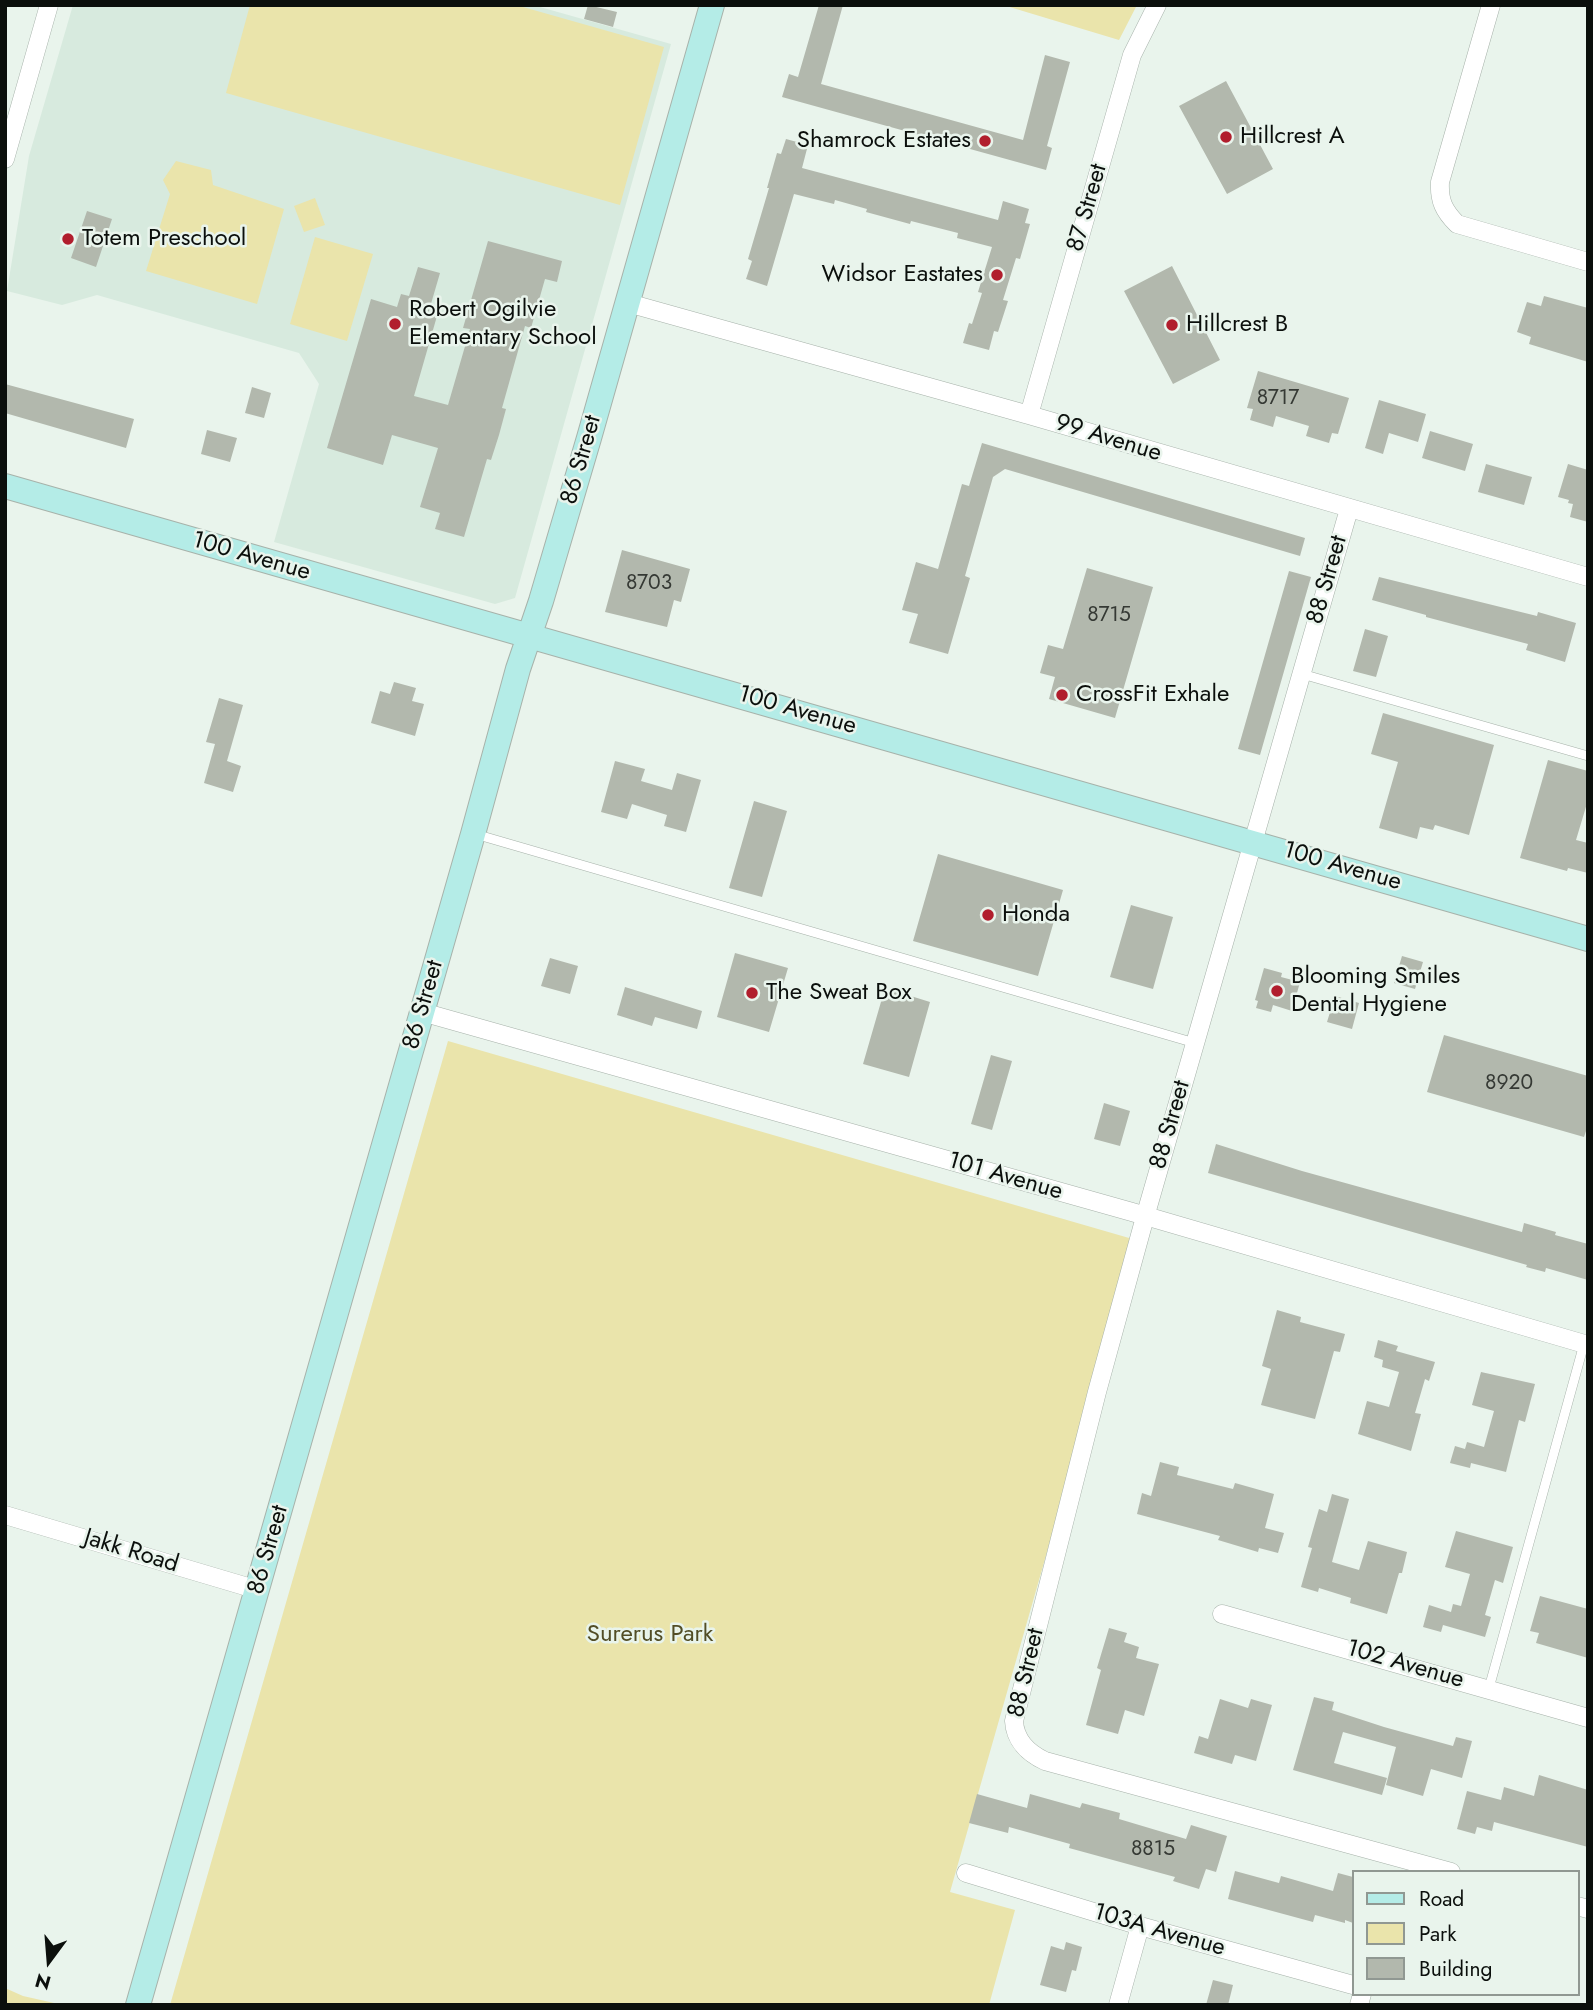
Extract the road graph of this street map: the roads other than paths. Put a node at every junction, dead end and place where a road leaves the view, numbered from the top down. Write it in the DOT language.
graph roads {
  1 [pos="49,5"];
  2 [pos="712,5"];
  3 [pos="1157,5"];
  4 [pos="1491,5"];
  5 [pos="11,120"];
  6 [pos="5,159"];
  7 [pos="1588,262"];
  8 [pos="628,303"];
  9 [pos="1029,415"];
  10 [pos="5,486"];
  11 [pos="1349,509"];
  12 [pos="1588,577"];
  13 [pos="529,635"];
  14 [pos="1302,674"];
  15 [pos="1588,755"];
  16 [pos="473,834"];
  17 [pos="1254,841"];
  18 [pos="1588,939"];
  19 [pos="422,1013"];
  20 [pos="1195,1043"];
  21 [pos="1145,1217"];
  22 [pos="1586,1345"];
  23 [pos="5,1515"];
  24 [pos="258,1590"];
  25 [pos="1222,1614"];
  26 [pos="1489,1688"];
  27 [pos="1588,1718"];
  28 [pos="1444,1870"];
  29 [pos="966,1874"];
  30 [pos="1140,1926"];
  31 [pos="1352,1985"];
  32 [pos="138,2005"];
  33 [pos="1118,2005"];
  1 -- 5 [label="street"];
  2 -- 8 [label="main road, 86 Street"];
  3 -- 9 [label="street, 87 Street"];
  4 -- 7 [label="street"];
  5 -- 6 [label="street"];
  8 -- 9 [label="street, 99 Avenue"];
  8 -- 13 [label="main road, 86 Street"];
  9 -- 11 [label="street, 99 Avenue"];
  10 -- 13 [label="main road, 100 Avenue"];
  11 -- 12 [label="street, 99 Avenue"];
  11 -- 14 [label="street, 88 Street"];
  13 -- 16 [label="main road, 86 Street"];
  13 -- 17 [label="main road, 100 Avenue"];
  14 -- 15 [label="lane"];
  14 -- 17 [label="street, 88 Street"];
  16 -- 19 [label="main road, 86 Street"];
  16 -- 20 [label="lane"];
  17 -- 18 [label="main road, 100 Avenue"];
  17 -- 20 [label="street, 88 Street"];
  19 -- 21 [label="street, 101 Avenue"];
  19 -- 24 [label="main road, 86 Street"];
  20 -- 21 [label="street, 88 Street"];
  21 -- 22 [label="street, 101 Avenue"];
  21 -- 28 [label="street, 88 Street"];
  22 -- 26 [label="lane"];
  23 -- 24 [label="street, Jakk Road"];
  24 -- 32 [label="main road, 86 Street"];
  25 -- 26 [label="street, 102 Avenue"];
  26 -- 27 [label="street, 102 Avenue"];
  29 -- 30 [label="street, 103A Avenue"];
  30 -- 31 [label="street, 103A Avenue"];
  30 -- 33 [label="street"];
}
